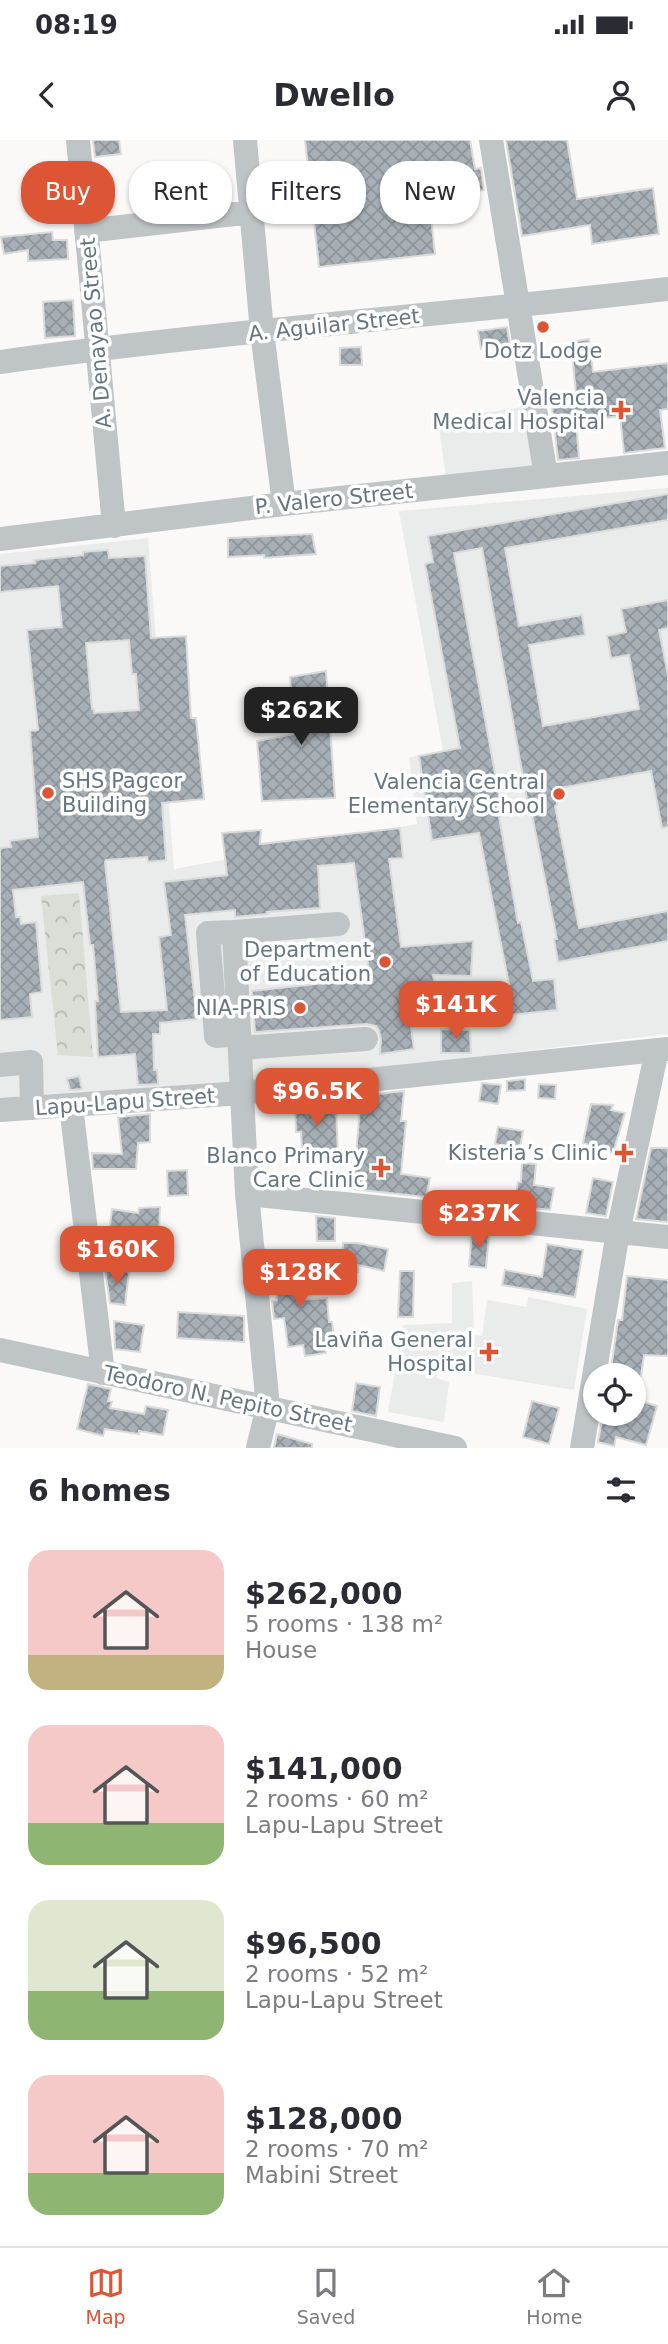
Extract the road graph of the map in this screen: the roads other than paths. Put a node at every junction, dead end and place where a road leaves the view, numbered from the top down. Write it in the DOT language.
graph roads {
  1 [pos="78,140"];
  2 [pos="245,140"];
  3 [pos="491,140"];
  4 [pos="247,161"];
  5 [pos="246,213"];
  6 [pos="253,224"];
  7 [pos="86,231"];
  8 [pos="668,289"];
  9 [pos="520,306"];
  10 [pos="262,332"];
  11 [pos="98,348"];
  12 [pos="0,362"];
  13 [pos="668,463"];
  14 [pos="546,476"];
  15 [pos="284,504"];
  16 [pos="114,526"];
  17 [pos="0,539"];
  18 [pos="338,924"];
  19 [pos="366,1039"];
  20 [pos="239,1041"];
  21 [pos="662,1050"];
  22 [pos="0,1065"];
  23 [pos="242,1093"];
  24 [pos="71,1106"];
  25 [pos="32,1108"];
  26 [pos="0,1110"];
  27 [pos="247,1194"];
  28 [pos="618,1232"];
  29 [pos="668,1237"];
  30 [pos="0,1350"];
  31 [pos="103,1373"];
  32 [pos="268,1406"];
  33 [pos="258,1448"];
  34 [pos="455,1448"];
  35 [pos="582,1448"];
  1 -- 7 [label="street, A. Denayao Street"];
  2 -- 4 [label="street"];
  3 -- 9 [label="street"];
  5 -- 7 [label="street"];
  6 -- 10 [label="street"];
  7 -- 11 [label="street, A. Denayao Street"];
  8 -- 9 [label="street, A. Aguilar Street"];
  9 -- 10 [label="street, A. Aguilar Street"];
  9 -- 14 [label="street"];
  10 -- 11 [label="street, A. Aguilar Street"];
  10 -- 15 [label="street"];
  11 -- 12 [label="street, A. Aguilar Street"];
  11 -- 16 [label="street, A. Denayao Street"];
  13 -- 14 [label="street, P. Valero Street"];
  14 -- 15 [label="street, P. Valero Street"];
  15 -- 16 [label="street, P. Valero Street"];
  16 -- 17 [label="street, P. Valero Street"];
  18 -- 20 [label="street"];
  19 -- 20 [label="street"];
  20 -- 23 [label="street"];
  21 -- 23 [label="street, Lapu-Lapu Street"];
  21 -- 28 [label="street"];
  22 -- 25 [label="street"];
  23 -- 24 [label="street, Lapu-Lapu Street"];
  23 -- 27 [label="street"];
  24 -- 25 [label="street, Lapu-Lapu Street"];
  24 -- 31 [label="street"];
  25 -- 26 [label="street, Lapu-Lapu Street"];
  27 -- 28 [label="street"];
  27 -- 32 [label="street"];
  28 -- 29 [label="street"];
  28 -- 35 [label="street"];
  30 -- 31 [label="street, Teodoro N. Pepito Street"];
  31 -- 32 [label="street, Teodoro N. Pepito Street"];
  32 -- 33 [label="street"];
  32 -- 34 [label="street, Teodoro N. Pepito Street"];
}
